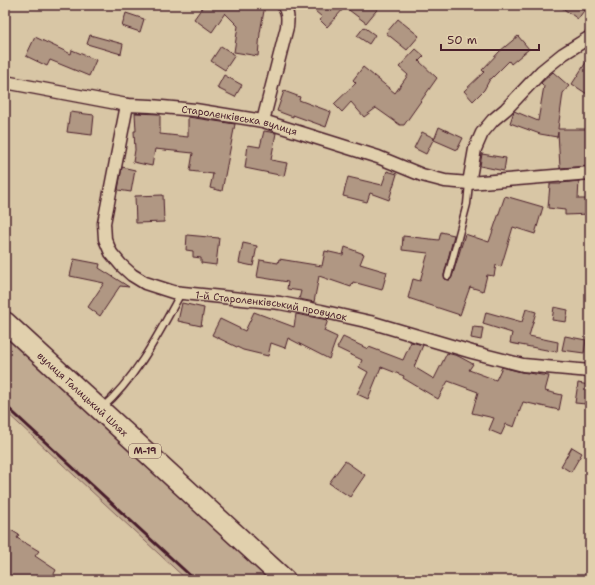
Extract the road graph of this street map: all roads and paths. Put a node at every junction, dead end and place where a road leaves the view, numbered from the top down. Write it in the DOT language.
graph roads {
  1 [pos="283,5"];
  2 [pos="590,37"];
  3 [pos="5,82"];
  4 [pos="127,105"];
  5 [pos="262,121"];
  6 [pos="590,173"];
  7 [pos="469,183"];
  8 [pos="448,276"];
  9 [pos="181,293"];
  10 [pos="5,322"];
  11 [pos="590,371"];
  12 [pos="100,410"];
  13 [pos="285,580"];
  1 -- 5 [label="street"];
  2 -- 7 [label="street"];
  3 -- 4 [label="street, Староленківська вулиця"];
  4 -- 5 [label="street, Староленківська вулиця"];
  4 -- 9 [label="street, 1-й Староленківський провулок"];
  5 -- 7 [label="street, Староленківська вулиця"];
  6 -- 7 [label="street, Староленківська вулиця"];
  7 -- 8 [label="lane"];
  9 -- 11 [label="street, 1-й Староленківський провулок"];
  9 -- 12 [label="lane"];
  10 -- 12 [label="highway, вулиця Галицький Шлях / М-19"];
  12 -- 13 [label="highway, вулиця Галицький Шлях / М-19"];
}
